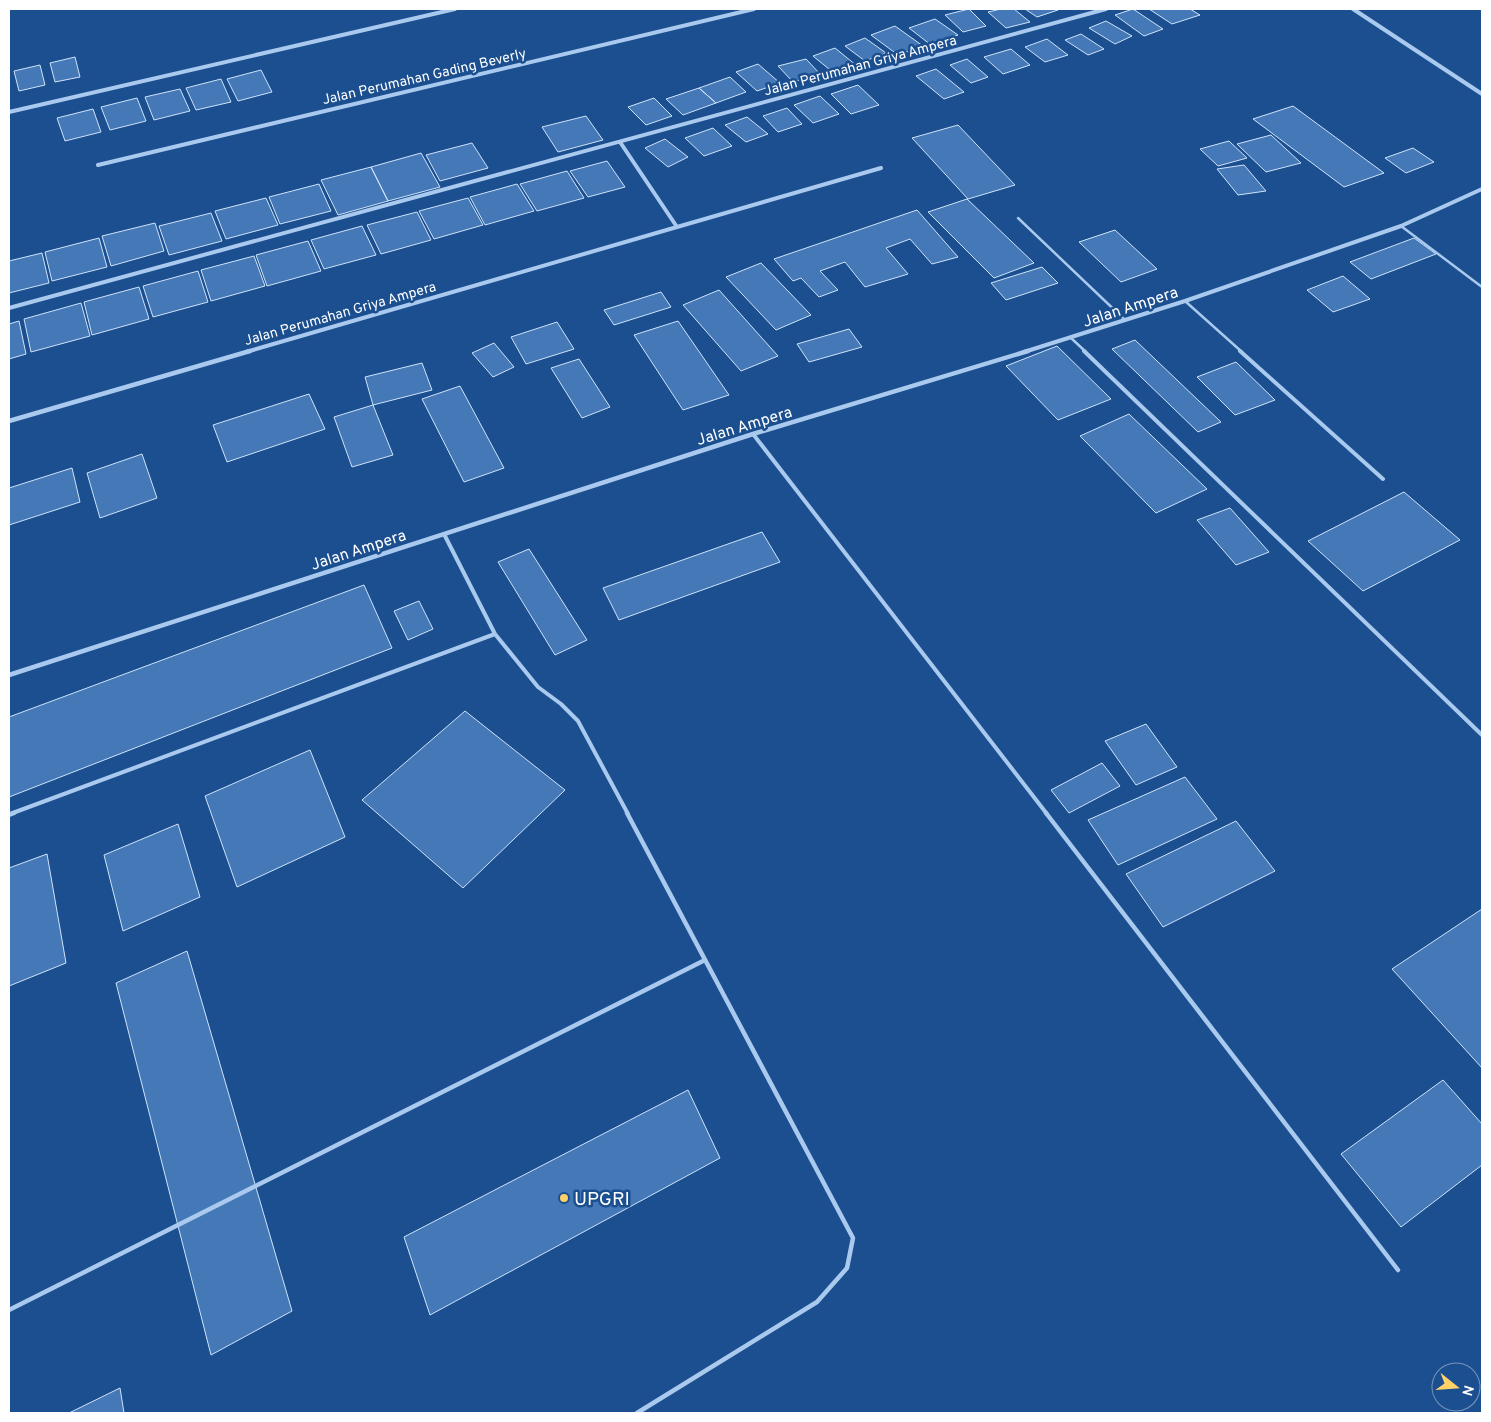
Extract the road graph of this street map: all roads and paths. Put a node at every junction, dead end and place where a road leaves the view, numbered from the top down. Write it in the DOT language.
graph roads {
  1 [pos="455,9"];
  2 [pos="754,9"];
  3 [pos="1106,9"];
  4 [pos="1353,9"];
  5 [pos="1482,94"];
  6 [pos="9,112"];
  7 [pos="620,142"];
  8 [pos="98,165"];
  9 [pos="881,168"];
  10 [pos="1482,189"];
  11 [pos="1018,218"];
  12 [pos="1400,226"];
  13 [pos="677,227"];
  14 [pos="1482,287"];
  15 [pos="1185,301"];
  16 [pos="9,308"];
  17 [pos="1125,320"];
  18 [pos="1071,338"];
  19 [pos="9,421"];
  20 [pos="753,434"];
  21 [pos="1383,479"];
  22 [pos="444,534"];
  23 [pos="495,634"];
  24 [pos="9,675"];
  25 [pos="1482,735"];
  26 [pos="9,815"];
  27 [pos="705,960"];
  28 [pos="1398,1270"];
  29 [pos="9,1310"];
  30 [pos="637,1413"];
  1 -- 6 [label="street"];
  2 -- 8 [label="street, Jalan Perumahan Gading Beverly"];
  3 -- 7 [label="street, Jalan Perumahan Griya Ampera"];
  4 -- 5 [label="street"];
  7 -- 13 [label="street"];
  7 -- 16 [label="street, Jalan Perumahan Griya Ampera"];
  9 -- 13 [label="street, Jalan Perumahan Griya Ampera"];
  10 -- 12 [label="street, Jalan Ampera"];
  11 -- 17 [label="lane"];
  12 -- 14 [label="lane"];
  12 -- 15 [label="street, Jalan Ampera"];
  13 -- 19 [label="street, Jalan Perumahan Griya Ampera"];
  15 -- 17 [label="street, Jalan Ampera"];
  15 -- 21 [label="lane"];
  17 -- 18 [label="street, Jalan Ampera"];
  18 -- 20 [label="street, Jalan Ampera"];
  18 -- 25 [label="lane"];
  20 -- 22 [label="street, Jalan Ampera"];
  20 -- 28 [label="lane"];
  22 -- 23 [label="lane"];
  22 -- 24 [label="street, Jalan Ampera"];
  23 -- 26 [label="lane"];
  23 -- 27 [label="lane"];
  27 -- 29 [label="lane"];
  27 -- 30 [label="lane"];
}
